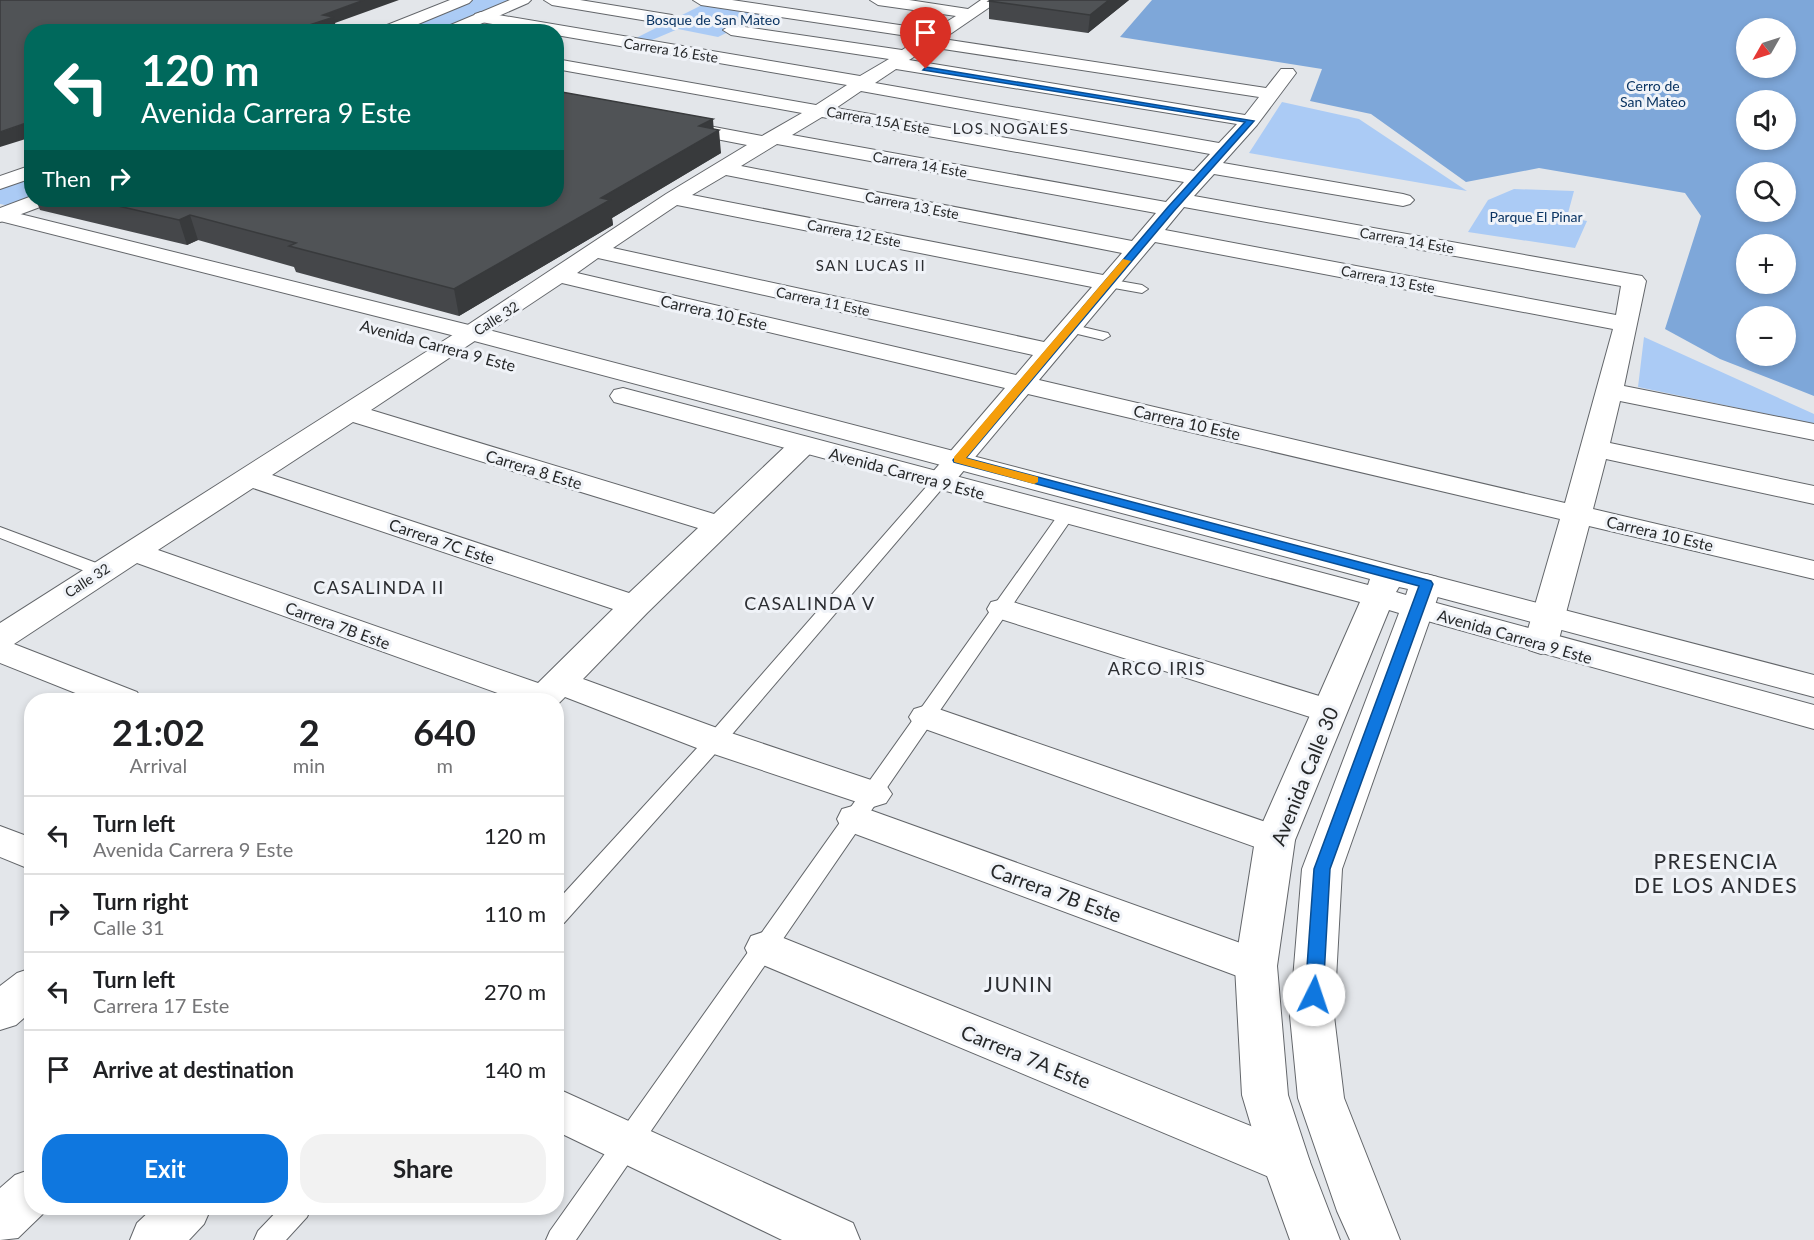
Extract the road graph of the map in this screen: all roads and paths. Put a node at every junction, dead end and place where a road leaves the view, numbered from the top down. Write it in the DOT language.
graph roads {
  1 [pos="464,0"];
  2 [pos="523,0"];
  3 [pos="552,0"];
  4 [pos="701,0"];
  5 [pos="878,0"];
  6 [pos="992,0"];
  7 [pos="972,14"];
  8 [pos="481,18"];
  9 [pos="672,20"];
  10 [pos="403,24"];
  11 [pos="466,24"];
  12 [pos="515,24"];
  13 [pos="731,30"];
  14 [pos="564,32"];
  15 [pos="933,39"];
  16 [pos="899,60"];
  17 [pos="564,65"];
  18 [pos="1287,73"];
  19 [pos="859,84"];
  20 [pos="1272,94"];
  21 [pos="820,110"];
  22 [pos="1251,121"];
  23 [pos="661,123"];
  24 [pos="771,141"];
  25 [pos="1211,165"];
  26 [pos="723,168"];
  27 [pos="24,174"];
  28 [pos="0,183"];
  29 [pos="673,198"];
  30 [pos="1403,200"];
  31 [pos="1176,204"];
  32 [pos="24,207"];
  33 [pos="0,218"];
  34 [pos="1144,242"];
  35 [pos="596,251"];
  36 [pos="560,276"];
  37 [pos="1108,283"];
  38 [pos="1142,289"];
  39 [pos="1626,324"];
  40 [pos="1070,328"];
  41 [pos="472,333"];
  42 [pos="1103,336"];
  43 [pos="449,348"];
  44 [pos="1050,351"];
  45 [pos="1023,384"];
  46 [pos="1608,391"];
  47 [pos="348,412"];
  48 [pos="1814,432"];
  49 [pos="803,445"];
  50 [pos="1595,448"];
  51 [pos="958,460"];
  52 [pos="249,477"];
  53 [pos="940,481"];
  54 [pos="1814,495"];
  55 [pos="1576,513"];
  56 [pos="1067,514"];
  57 [pos="719,525"];
  58 [pos="0,532"];
  59 [pos="132,551"];
  60 [pos="1814,570"];
  61 [pos="101,571"];
  62 [pos="1384,587"];
  63 [pos="1422,596"];
  64 [pos="635,606"];
  65 [pos="1003,609"];
  66 [pos="1544,630"];
  67 [pos="0,638"];
  68 [pos="0,651"];
  69 [pos="1814,686"];
  70 [pos="107,693"];
  71 [pos="548,693"];
  72 [pos="564,698"];
  73 [pos="1329,711"];
  74 [pos="927,717"];
  75 [pos="1814,717"];
  76 [pos="715,741"];
  77 [pos="864,807"];
  78 [pos="0,840"];
  79 [pos="1275,840"];
  80 [pos="24,851"];
  81 [pos="564,908"];
  82 [pos="766,948"];
  83 [pos="1256,966"];
  84 [pos="24,992"];
  85 [pos="0,1012"];
  86 [pos="564,1112"];
  87 [pos="630,1143"];
  88 [pos="1286,1162"];
  89 [pos="24,1198"];
  90 [pos="179,1215"];
  91 [pos="291,1215"];
  92 [pos="0,1221"];
  93 [pos="155,1240"];
  94 [pos="268,1240"];
  95 [pos="560,1240"];
  96 [pos="835,1240"];
  97 [pos="1315,1240"];
  98 [pos="1376,1240"];
  1 -- 10 [label="street"];
  2 -- 8 [label="street"];
  3 -- 9 [label="street"];
  4 -- 15 [label="street"];
  5 -- 7 [label="street"];
  6 -- 7 [label="street, Calle 32"];
  7 -- 15 [label="street, Calle 32"];
  8 -- 11 [label="street"];
  8 -- 12 [label="street, Carrera 16 Este"];
  13 -- 16 [label="street"];
  14 -- 19 [label="street, Carrera 16 Este"];
  15 -- 16 [label="street, Calle 32"];
  15 -- 20 [label="street"];
  16 -- 19 [label="street, Calle 32"];
  16 -- 22 [label="street"];
  17 -- 21 [label="street, Carrera 15A Este"];
  18 -- 20 [label="street"];
  19 -- 21 [label="street, Calle 32"];
  19 -- 25 [label="street, Carrera 16 Este"];
  20 -- 22 [label="street"];
  21 -- 24 [label="street, Calle 32"];
  21 -- 25 [label="street, Carrera 15A Este"];
  22 -- 25 [label="street"];
  23 -- 24 [label="street, Carrera 14 Este"];
  24 -- 26 [label="street, Calle 32"];
  24 -- 31 [label="street, Carrera 14 Este"];
  25 -- 30 [label="street"];
  25 -- 31 [label="street"];
  26 -- 29 [label="street, Calle 32"];
  26 -- 34 [label="street, Carrera 13 Este"];
  27 -- 28 [label="street"];
  29 -- 35 [label="street, Calle 32"];
  29 -- 37 [label="street, Carrera 12 Este"];
  31 -- 34 [label="street"];
  31 -- 39 [label="street, Carrera 14 Este"];
  32 -- 33 [label="street"];
  33 -- 41 [label="street, Avenida Carrera 9 Este"];
  33 -- 43 [label="street, Avenida Carrera 9 Este"];
  34 -- 37 [label="street"];
  34 -- 39 [label="street, Carrera 13 Este"];
  35 -- 36 [label="street, Calle 32"];
  35 -- 44 [label="street, Carrera 11 Este"];
  36 -- 41 [label="street, Calle 32"];
  36 -- 45 [label="street, Carrera 10 Este"];
  37 -- 38 [label="lane, Carrera 12 Este"];
  37 -- 40 [label="street"];
  39 -- 46 [label="street"];
  40 -- 42 [label="lane"];
  40 -- 44 [label="street"];
  41 -- 43 [label="street, Calle 32"];
  41 -- 51 [label="street, Avenida Carrera 9 Este"];
  43 -- 47 [label="street, Calle 32"];
  43 -- 49 [label="street, Avenida Carrera 9 Este"];
  44 -- 45 [label="street"];
  45 -- 51 [label="street"];
  45 -- 55 [label="street, Carrera 10 Este"];
  46 -- 48 [label="street"];
  46 -- 50 [label="street"];
  47 -- 52 [label="street, Calle 32"];
  47 -- 57 [label="street, Carrera 8 Este"];
  49 -- 53 [label="street, Avenida Carrera 9 Este"];
  49 -- 57 [label="street"];
  50 -- 54 [label="street"];
  50 -- 55 [label="street"];
  51 -- 53 [label="street"];
  51 -- 62 [label="street, Avenida Carrera 9 Este"];
  52 -- 59 [label="street, Calle 32"];
  52 -- 64 [label="street, Carrera 7C Este"];
  53 -- 56 [label="street, Avenida Carrera 9 Este"];
  53 -- 76 [label="lane"];
  55 -- 60 [label="street, Carrera 10 Este"];
  55 -- 66 [label="street"];
  56 -- 62 [label="street, Avenida Carrera 9 Este"];
  56 -- 65 [label="lane"];
  57 -- 64 [label="street"];
  58 -- 61 [label="lane"];
  59 -- 61 [label="street, Calle 32"];
  59 -- 71 [label="street, Carrera 7B Este"];
  61 -- 67 [label="street, Calle 32"];
  62 -- 63 [label="street, Avenida Carrera 9 Este"];
  62 -- 73 [label="street, Avenida Calle 30"];
  63 -- 66 [label="street, Avenida Carrera 9 Este"];
  63 -- 98 [label="street"];
  64 -- 71 [label="street"];
  65 -- 73 [label="street"];
  65 -- 74 [label="lane"];
  66 -- 69 [label="street, Avenida Carrera 9 Este"];
  66 -- 75 [label="street, Avenida Carrera 9 Este"];
  68 -- 70 [label="street"];
  72 -- 76 [label="street, Carrera 7B Este"];
  73 -- 79 [label="street, Avenida Calle 30"];
  74 -- 77 [label="lane"];
  74 -- 79 [label="street"];
  76 -- 77 [label="street, Carrera 7B Este"];
  76 -- 81 [label="lane"];
  77 -- 82 [label="lane"];
  77 -- 83 [label="street, Carrera 7B Este"];
  78 -- 80 [label="street"];
  79 -- 83 [label="street, Avenida Calle 30"];
  82 -- 87 [label="lane"];
  82 -- 88 [label="street, Carrera 7A Este"];
  83 -- 88 [label="street, Avenida Calle 30"];
  84 -- 85 [label="street"];
  86 -- 87 [label="street"];
  87 -- 95 [label="lane"];
  87 -- 96 [label="street"];
  88 -- 97 [label="street, Avenida Calle 30"];
  89 -- 92 [label="street"];
  90 -- 93 [label="street"];
  91 -- 94 [label="lane"];
}
